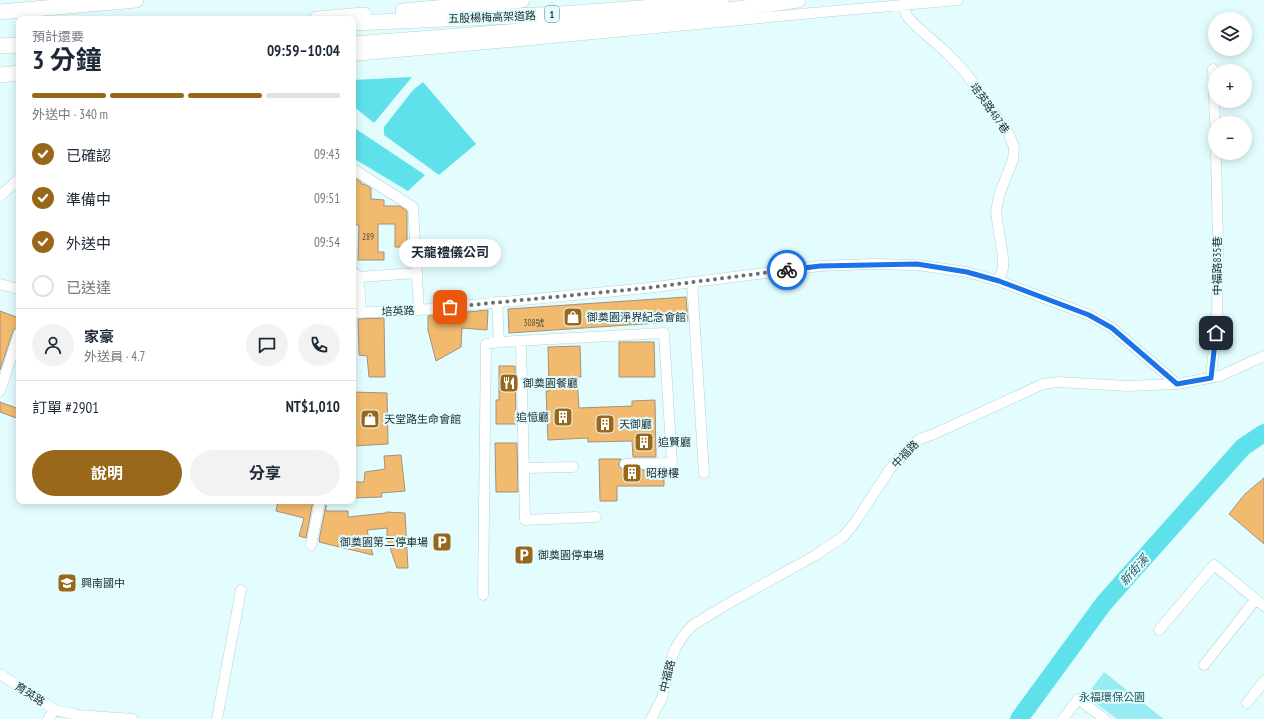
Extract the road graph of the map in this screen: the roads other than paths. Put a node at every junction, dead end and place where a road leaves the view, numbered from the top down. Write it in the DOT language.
graph roads {
  1 [pos="136,0"];
  2 [pos="522,0"];
  3 [pos="750,0"];
  4 [pos="798,0"];
  5 [pos="958,0"];
  6 [pos="903,5"];
  7 [pos="0,12"];
  8 [pos="349,16"];
  9 [pos="356,23"];
  10 [pos="356,44"];
  11 [pos="16,45"];
  12 [pos="0,46"];
  13 [pos="356,56"];
  14 [pos="16,73"];
  15 [pos="0,75"];
  16 [pos="1216,160"];
  17 [pos="356,171"];
  18 [pos="16,182"];
  19 [pos="0,196"];
  20 [pos="417,273"];
  21 [pos="356,274"];
  22 [pos="999,281"];
  23 [pos="692,282"];
  24 [pos="0,284"];
  25 [pos="16,288"];
  26 [pos="497,302"];
  27 [pos="419,310"];
  28 [pos="357,313"];
  29 [pos="521,341"];
  30 [pos="16,342"];
  31 [pos="499,342"];
  32 [pos="1264,356"];
  33 [pos="1211,378"];
  34 [pos="1177,384"];
  35 [pos="0,391"];
  36 [pos="625,464"];
  37 [pos="573,467"];
  38 [pos="524,468"];
  39 [pos="704,473"];
  40 [pos="319,504"];
  41 [pos="596,517"];
  42 [pos="311,545"];
  43 [pos="241,590"];
  44 [pos="483,595"];
  45 [pos="1256,599"];
  46 [pos="1264,606"];
  47 [pos="1159,630"];
  48 [pos="1204,665"];
  49 [pos="0,674"];
  50 [pos="1264,681"];
  51 [pos="1247,703"];
  52 [pos="55,710"];
  53 [pos="653,718"];
  54 [pos="48,719"];
  55 [pos="133,719"];
  56 [pos="217,719"];
  57 [pos="1063,719"];
  58 [pos="1105,719"];
  1 -- 7 [label="highway"];
  2 -- 8 [label="highway"];
  3 -- 9 [label="highway, 五股楊梅高架道路 / 1"];
  4 -- 10 [label="highway"];
  5 -- 6 [label="street"];
  6 -- 13 [label="street"];
  6 -- 22 [label="street, 培英路487巷"];
  11 -- 12 [label="highway"];
  14 -- 15 [label="highway"];
  16 -- 33 [label="street, 中福路835巷"];
  17 -- 20 [label="street"];
  18 -- 19 [label="street"];
  20 -- 21 [label="street"];
  20 -- 27 [label="street"];
  21 -- 28 [label="street"];
  22 -- 23 [label="street, 培英路"];
  22 -- 34 [label="street, 培英路"];
  23 -- 26 [label="street, 培英路"];
  23 -- 39 [label="street"];
  24 -- 25 [label="street"];
  26 -- 27 [label="street, 培英路"];
  26 -- 31 [label="street"];
  27 -- 28 [label="street, 培英路"];
  29 -- 31 [label="street"];
  29 -- 36 [label="street"];
  29 -- 38 [label="street"];
  30 -- 35 [label="street"];
  31 -- 44 [label="street"];
  32 -- 33 [label="street, 中福路"];
  33 -- 34 [label="street, 中福路"];
  34 -- 53 [label="street, 中福路"];
  37 -- 38 [label="street"];
  38 -- 41 [label="street"];
  40 -- 42 [label="street"];
  43 -- 56 [label="street"];
  45 -- 46 [label="street"];
  45 -- 47 [label="street"];
  45 -- 48 [label="street"];
  49 -- 52 [label="street, 育英路"];
  50 -- 51 [label="street"];
  52 -- 54 [label="street"];
  52 -- 55 [label="street, 育英路"];
  57 -- 58 [label="street"];
}
